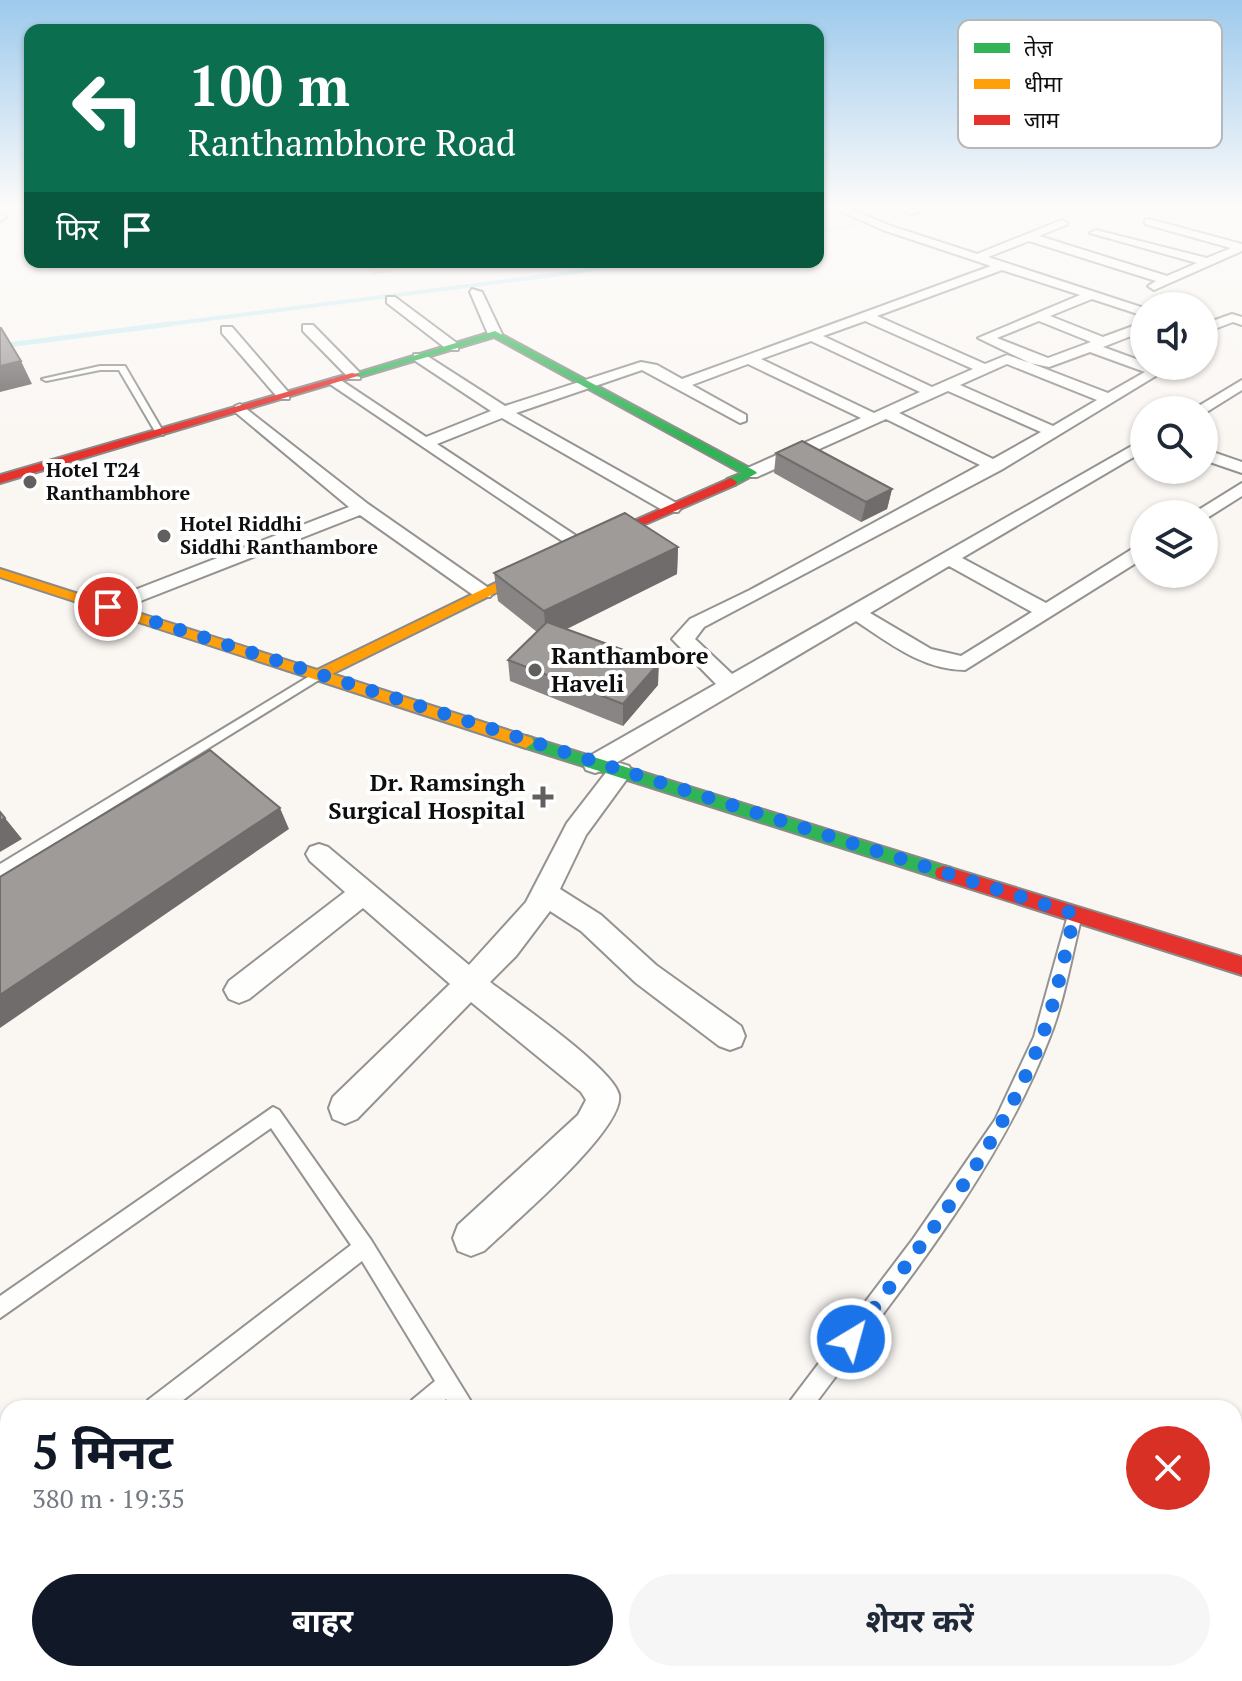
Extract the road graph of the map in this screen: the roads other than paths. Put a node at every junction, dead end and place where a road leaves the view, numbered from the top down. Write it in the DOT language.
graph roads {
  1 [pos="954,283"];
  2 [pos="1052,283"];
  3 [pos="1159,283"];
  4 [pos="476,292"];
  5 [pos="1089,296"];
  6 [pos="391,300"];
  7 [pos="1114,303"];
  8 [pos="1130,308"];
  9 [pos="866,316"];
  10 [pos="1038,316"];
  11 [pos="1239,317"];
  12 [pos="1218,324"];
  13 [pos="308,328"];
  14 [pos="227,330"];
  15 [pos="1130,331"];
  16 [pos="495,334"];
  17 [pos="811,336"];
  18 [pos="1097,344"];
  19 [pos="453,347"];
  20 [pos="419,357"];
  21 [pos="1013,357"];
  22 [pos="1130,357"];
  23 [pos="749,359"];
  24 [pos="985,369"];
  25 [pos="355,376"];
  26 [pos="46,379"];
  27 [pos="1140,380"];
  28 [pos="334,382"];
  29 [pos="584,383"];
  30 [pos="681,384"];
  31 [pos="1242,384"];
  32 [pos="941,389"];
  33 [pos="284,396"];
  34 [pos="1109,399"];
  35 [pos="1218,399"];
  36 [pos="240,409"];
  37 [pos="503,412"];
  38 [pos="881,416"];
  39 [pos="740,418"];
  40 [pos="1054,432"];
  41 [pos="160,433"];
  42 [pos="424,443"];
  43 [pos="1130,452"];
  44 [pos="1218,459"];
  45 [pos="995,466"];
  46 [pos="1242,468"];
  47 [pos="751,473"];
  48 [pos="0,479"];
  49 [pos="1242,488"];
  50 [pos="1218,503"];
  51 [pos="362,508"];
  52 [pos="672,508"];
  53 [pos="580,547"];
  54 [pos="948,558"];
  55 [pos="1130,559"];
  56 [pos="0,573"];
  57 [pos="483,593"];
  58 [pos="108,607"];
  59 [pos="855,612"];
  60 [pos="1048,612"];
  61 [pos="318,675"];
  62 [pos="730,685"];
  63 [pos="607,768"];
  64 [pos="319,854"];
  65 [pos="0,871"];
  66 [pos="364,892"];
  67 [pos="544,893"];
  68 [pos="1075,914"];
  69 [pos="1242,965"];
  70 [pos="471,984"];
  71 [pos="239,990"];
  72 [pos="730,1036"];
  73 [pos="345,1108"];
  74 [pos="471,1238"];
  75 [pos="364,1247"];
  76 [pos="0,1308"];
  77 [pos="448,1383"];
  78 [pos="166,1400"];
  79 [pos="429,1400"];
  80 [pos="459,1400"];
  81 [pos="805,1400"];
  1 -- 9 [label="street"];
  2 -- 5 [label="street"];
  3 -- 7 [label="street"];
  4 -- 16 [label="street"];
  5 -- 7 [label="street"];
  5 -- 10 [label="street"];
  6 -- 19 [label="street"];
  7 -- 8 [label="street"];
  9 -- 17 [label="street"];
  9 -- 24 [label="street"];
  10 -- 18 [label="street"];
  10 -- 21 [label="street"];
  11 -- 12 [label="street"];
  13 -- 25 [label="street"];
  14 -- 33 [label="street"];
  15 -- 18 [label="street"];
  16 -- 19 [label="street"];
  16 -- 29 [label="street"];
  17 -- 23 [label="street"];
  17 -- 32 [label="street"];
  18 -- 21 [label="street"];
  18 -- 22 [label="street"];
  19 -- 20 [label="street"];
  20 -- 25 [label="street"];
  20 -- 37 [label="street"];
  21 -- 24 [label="street"];
  21 -- 34 [label="street"];
  23 -- 30 [label="street"];
  23 -- 38 [label="street"];
  24 -- 32 [label="street"];
  25 -- 28 [label="street"];
  26 -- 41 [label="lane"];
  27 -- 34 [label="street"];
  28 -- 33 [label="street"];
  28 -- 42 [label="street"];
  29 -- 30 [label="street"];
  29 -- 37 [label="street"];
  29 -- 47 [label="street"];
  30 -- 39 [label="street"];
  31 -- 35 [label="street"];
  32 -- 38 [label="street"];
  32 -- 40 [label="street"];
  33 -- 36 [label="street"];
  34 -- 40 [label="street"];
  36 -- 41 [label="street"];
  36 -- 51 [label="street"];
  37 -- 42 [label="street"];
  37 -- 52 [label="street"];
  38 -- 45 [label="street"];
  38 -- 47 [label="street"];
  40 -- 45 [label="street"];
  41 -- 48 [label="street"];
  42 -- 53 [label="street"];
  43 -- 54 [label="street"];
  44 -- 46 [label="street"];
  45 -- 62 [label="street"];
  47 -- 52 [label="street"];
  49 -- 50 [label="street"];
  51 -- 57 [label="street"];
  51 -- 58 [label="street"];
  52 -- 53 [label="street"];
  53 -- 57 [label="street"];
  54 -- 59 [label="street"];
  54 -- 60 [label="street"];
  55 -- 60 [label="street"];
  56 -- 58 [label="street"];
  57 -- 61 [label="street"];
  58 -- 61 [label="street"];
  59 -- 60 [label="street"];
  59 -- 62 [label="street"];
  61 -- 63 [label="street"];
  61 -- 65 [label="lane"];
  62 -- 63 [label="street"];
  63 -- 67 [label="street"];
  63 -- 68 [label="street"];
  64 -- 66 [label="street"];
  66 -- 70 [label="street"];
  66 -- 71 [label="street"];
  67 -- 70 [label="street"];
  67 -- 72 [label="street"];
  68 -- 69 [label="street"];
  68 -- 81 [label="lane"];
  70 -- 73 [label="street"];
  70 -- 74 [label="street"];
  75 -- 76 [label="lane"];
  75 -- 77 [label="lane"];
  75 -- 78 [label="lane"];
  77 -- 79 [label="lane"];
  77 -- 80 [label="lane"];
}
